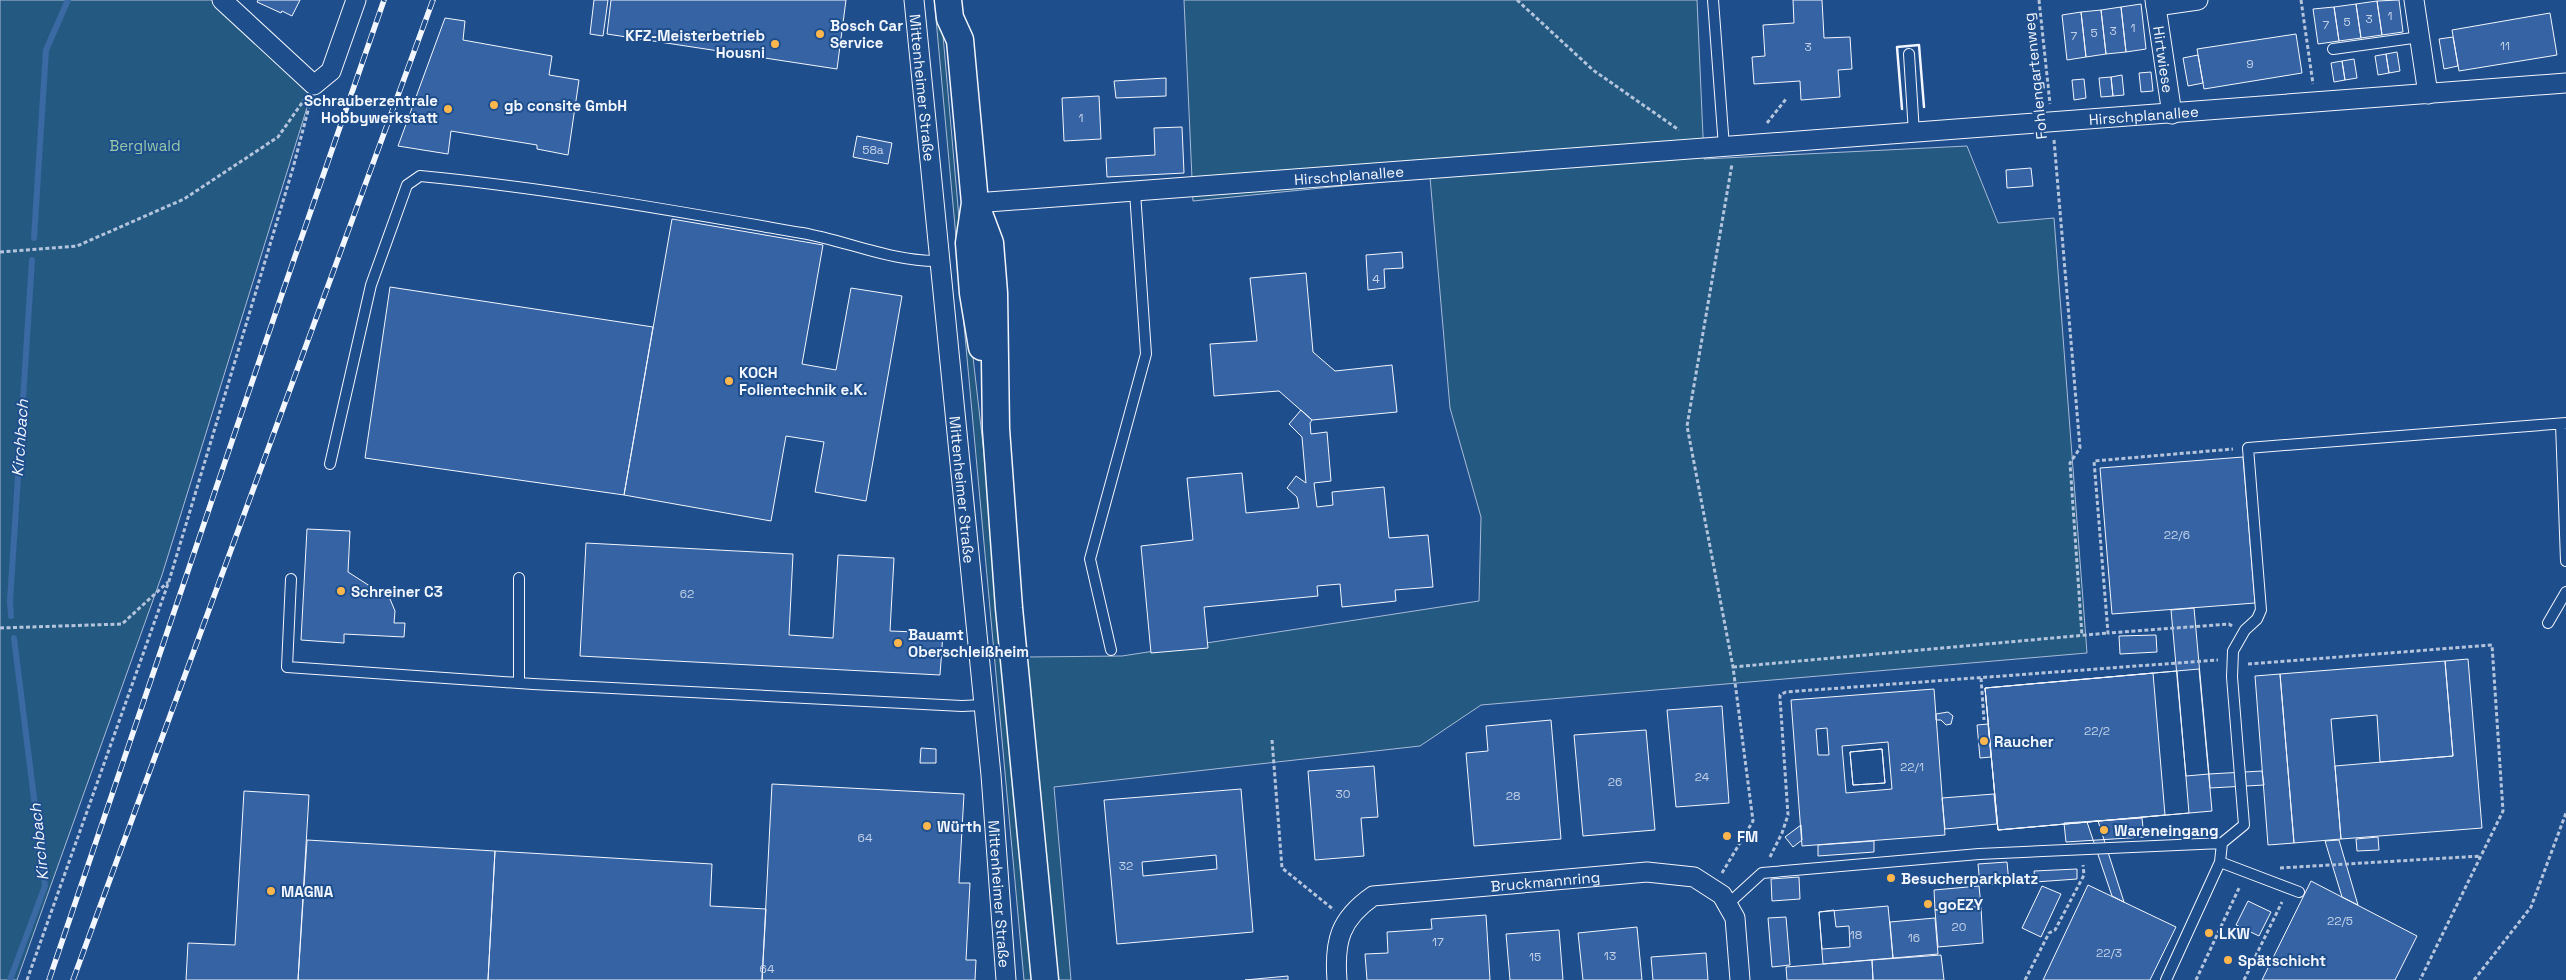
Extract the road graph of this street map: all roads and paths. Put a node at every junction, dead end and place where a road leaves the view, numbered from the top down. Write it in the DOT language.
graph roads {
  1 [pos="222,0"];
  2 [pos="356,0"];
  3 [pos="914,0"];
  4 [pos="948,0"];
  5 [pos="966,0"];
  6 [pos="1517,0"];
  7 [pos="1713,0"];
  8 [pos="2039,0"];
  9 [pos="2198,0"];
  10 [pos="2301,0"];
  11 [pos="2414,0"];
  12 [pos="2156,3"];
  13 [pos="2420,37"];
  14 [pos="960,40"];
  15 [pos="2333,50"];
  16 [pos="1908,54"];
  17 [pos="2566,83"];
  18 [pos="314,85"];
  19 [pos="2428,94"];
  20 [pos="2315,102"];
  21 [pos="2172,114"];
  22 [pos="2052,124"];
  23 [pos="1914,133"];
  24 [pos="1684,134"];
  25 [pos="1729,147"];
  26 [pos="1135,192"];
  27 [pos="975,203"];
  28 [pos="0,252"];
  29 [pos="939,261"];
  30 [pos="2564,424"];
  31 [pos="2248,448"];
  32 [pos="330,464"];
  33 [pos="2566,561"];
  34 [pos="518,578"];
  35 [pos="291,579"];
  36 [pos="169,581"];
  37 [pos="2566,592"];
  38 [pos="2548,623"];
  39 [pos="0,628"];
  40 [pos="2108,633"];
  41 [pos="2082,636"];
  42 [pos="1111,650"];
  43 [pos="2233,658"];
  44 [pos="1733,667"];
  45 [pos="1981,678"];
  46 [pos="519,683"];
  47 [pos="983,705"];
  48 [pos="1984,720"];
  49 [pos="1272,740"];
  50 [pos="2566,813"];
  51 [pos="2222,843"];
  52 [pos="2083,849"];
  53 [pos="2481,856"];
  54 [pos="2220,862"];
  55 [pos="2244,871"];
  56 [pos="1762,873"];
  57 [pos="1713,888"];
  58 [pos="2289,888"];
  59 [pos="2299,892"];
  60 [pos="1728,904"];
  61 [pos="1346,920"];
  62 [pos="27,980"];
  63 [pos="1006,980"];
  64 [pos="1044,980"];
  65 [pos="1337,980"];
  66 [pos="1740,980"];
  67 [pos="2025,980"];
  68 [pos="2166,980"];
  69 [pos="2196,980"];
  70 [pos="2244,980"];
  71 [pos="2420,980"];
  72 [pos="2474,980"];
  1 -- 18 [label="street"];
  2 -- 18 [label="street"];
  3 -- 29 [label="street, Mittenheimer Straße"];
  4 -- 14 [label="main road"];
  5 -- 14 [label="main road"];
  6 -- 24 [label="path"];
  7 -- 25 [label="lane"];
  8 -- 22 [label="path, Fohlengartenweg"];
  9 -- 12 [label="street, Hirtwiese"];
  10 -- 20 [label="path"];
  11 -- 13 [label="street"];
  12 -- 21 [label="street, Hirtwiese"];
  13 -- 15 [label="lane"];
  13 -- 19 [label="street"];
  14 -- 27 [label="main road"];
  16 -- 23 [label="lane"];
  17 -- 19 [label="street, Hirschplanallee"];
  18 -- 28 [label="path"];
  18 -- 36 [label="path"];
  19 -- 20 [label="street, Hirschplanallee"];
  20 -- 21 [label="street, Hirschplanallee"];
  21 -- 22 [label="street, Hirschplanallee"];
  22 -- 23 [label="street, Hirschplanallee"];
  22 -- 41 [label="path, Fohlengartenweg"];
  23 -- 25 [label="street, Hirschplanallee"];
  25 -- 26 [label="street, Hirschplanallee"];
  25 -- 44 [label="path"];
  26 -- 27 [label="street, Hirschplanallee"];
  26 -- 42 [label="lane"];
  27 -- 64 [label="main road"];
  29 -- 32 [label="lane"];
  29 -- 47 [label="street, Mittenheimer Straße"];
  30 -- 31 [label="lane"];
  30 -- 33 [label="lane"];
  31 -- 40 [label="path"];
  31 -- 43 [label="lane"];
  34 -- 46 [label="lane"];
  35 -- 46 [label="lane"];
  36 -- 39 [label="path"];
  36 -- 62 [label="path"];
  37 -- 38 [label="lane"];
  40 -- 41 [label="path"];
  40 -- 43 [label="path"];
  41 -- 44 [label="path"];
  43 -- 45 [label="path"];
  43 -- 51 [label="lane"];
  43 -- 53 [label="path"];
  44 -- 57 [label="path"];
  45 -- 48 [label="path"];
  45 -- 56 [label="path"];
  46 -- 47 [label="lane"];
  47 -- 63 [label="street, Mittenheimer Straße"];
  49 -- 61 [label="path"];
  50 -- 72 [label="path"];
  51 -- 52 [label="lane"];
  51 -- 54 [label="lane"];
  52 -- 56 [label="lane"];
  52 -- 67 [label="path"];
  53 -- 55 [label="path"];
  53 -- 71 [label="path"];
  54 -- 55 [label="lane"];
  54 -- 68 [label="lane"];
  55 -- 58 [label="lane"];
  55 -- 69 [label="path"];
  56 -- 60 [label="lane"];
  57 -- 60 [label="street, Bruckmannring"];
  57 -- 61 [label="street, Bruckmannring"];
  58 -- 59 [label="lane"];
  58 -- 70 [label="path"];
  60 -- 66 [label="street, Bruckmannring"];
  61 -- 65 [label="street, Bruckmannring"];
}
